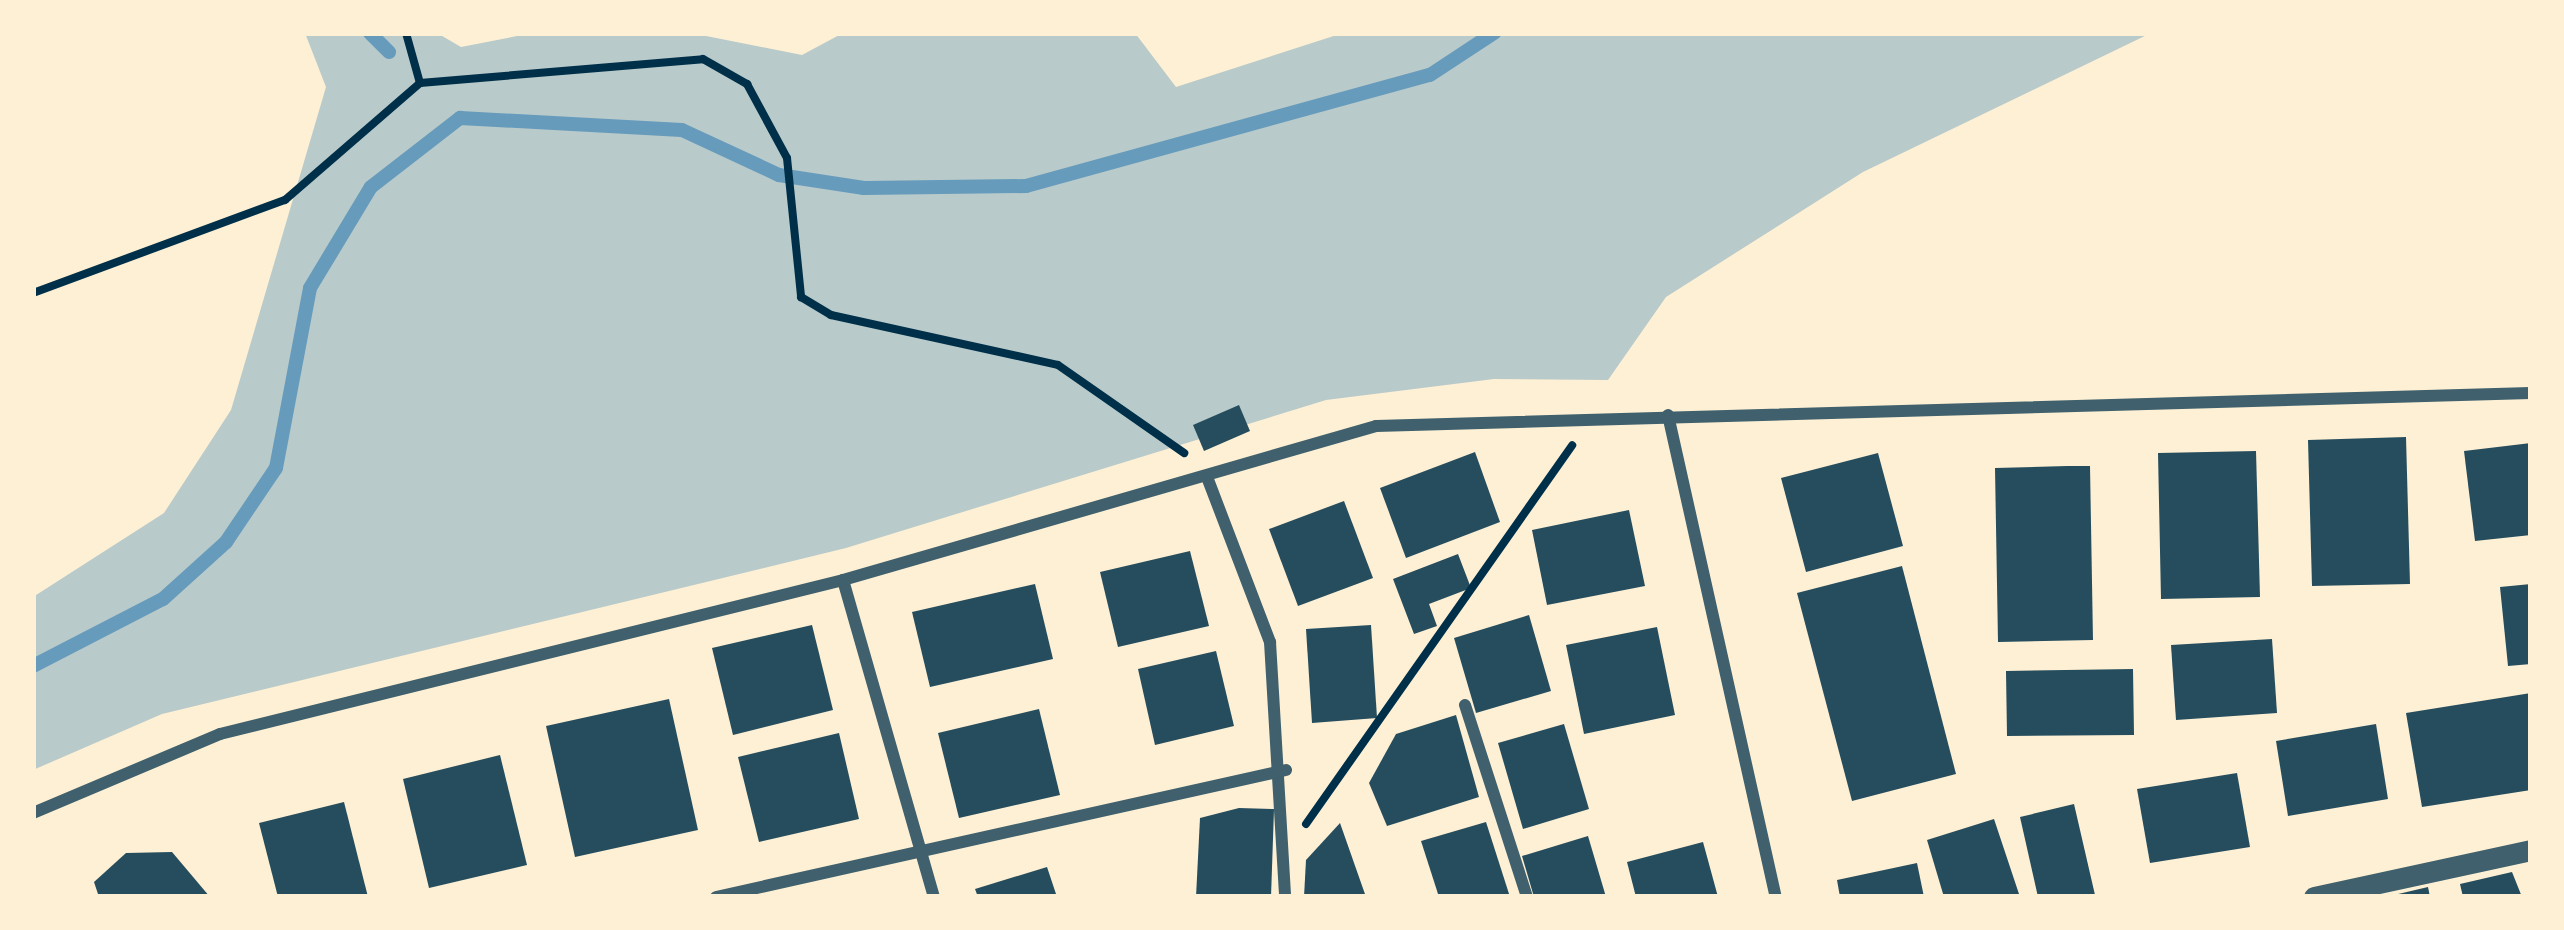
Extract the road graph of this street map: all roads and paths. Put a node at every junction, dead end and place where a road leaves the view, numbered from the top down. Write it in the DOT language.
graph roads {
  1 [pos="406,33"];
  2 [pos="420,83"];
  3 [pos="33,293"];
  4 [pos="2531,393"];
  5 [pos="1572,414"];
  6 [pos="1668,415"];
  7 [pos="1207,477"];
  8 [pos="843,580"];
  9 [pos="1465,705"];
  10 [pos="1286,770"];
  11 [pos="33,813"];
  12 [pos="1289,843"];
  13 [pos="2531,850"];
  14 [pos="916,855"];
  15 [pos="716,897"];
  16 [pos="934,897"];
  17 [pos="1285,897"];
  18 [pos="1527,897"];
  19 [pos="1776,897"];
  20 [pos="2314,897"];
  1 -- 2 [label="path"];
  2 -- 3 [label="path"];
  2 -- 7 [label="path"];
  4 -- 6 [label="street"];
  5 -- 6 [label="street"];
  5 -- 7 [label="street"];
  5 -- 12 [label="path"];
  6 -- 19 [label="street"];
  7 -- 8 [label="street"];
  7 -- 10 [label="street"];
  8 -- 11 [label="street"];
  8 -- 14 [label="street"];
  9 -- 18 [label="street"];
  10 -- 12 [label="street"];
  10 -- 14 [label="street"];
  12 -- 17 [label="street"];
  13 -- 20 [label="street"];
  14 -- 15 [label="street"];
  14 -- 16 [label="street"];
}
